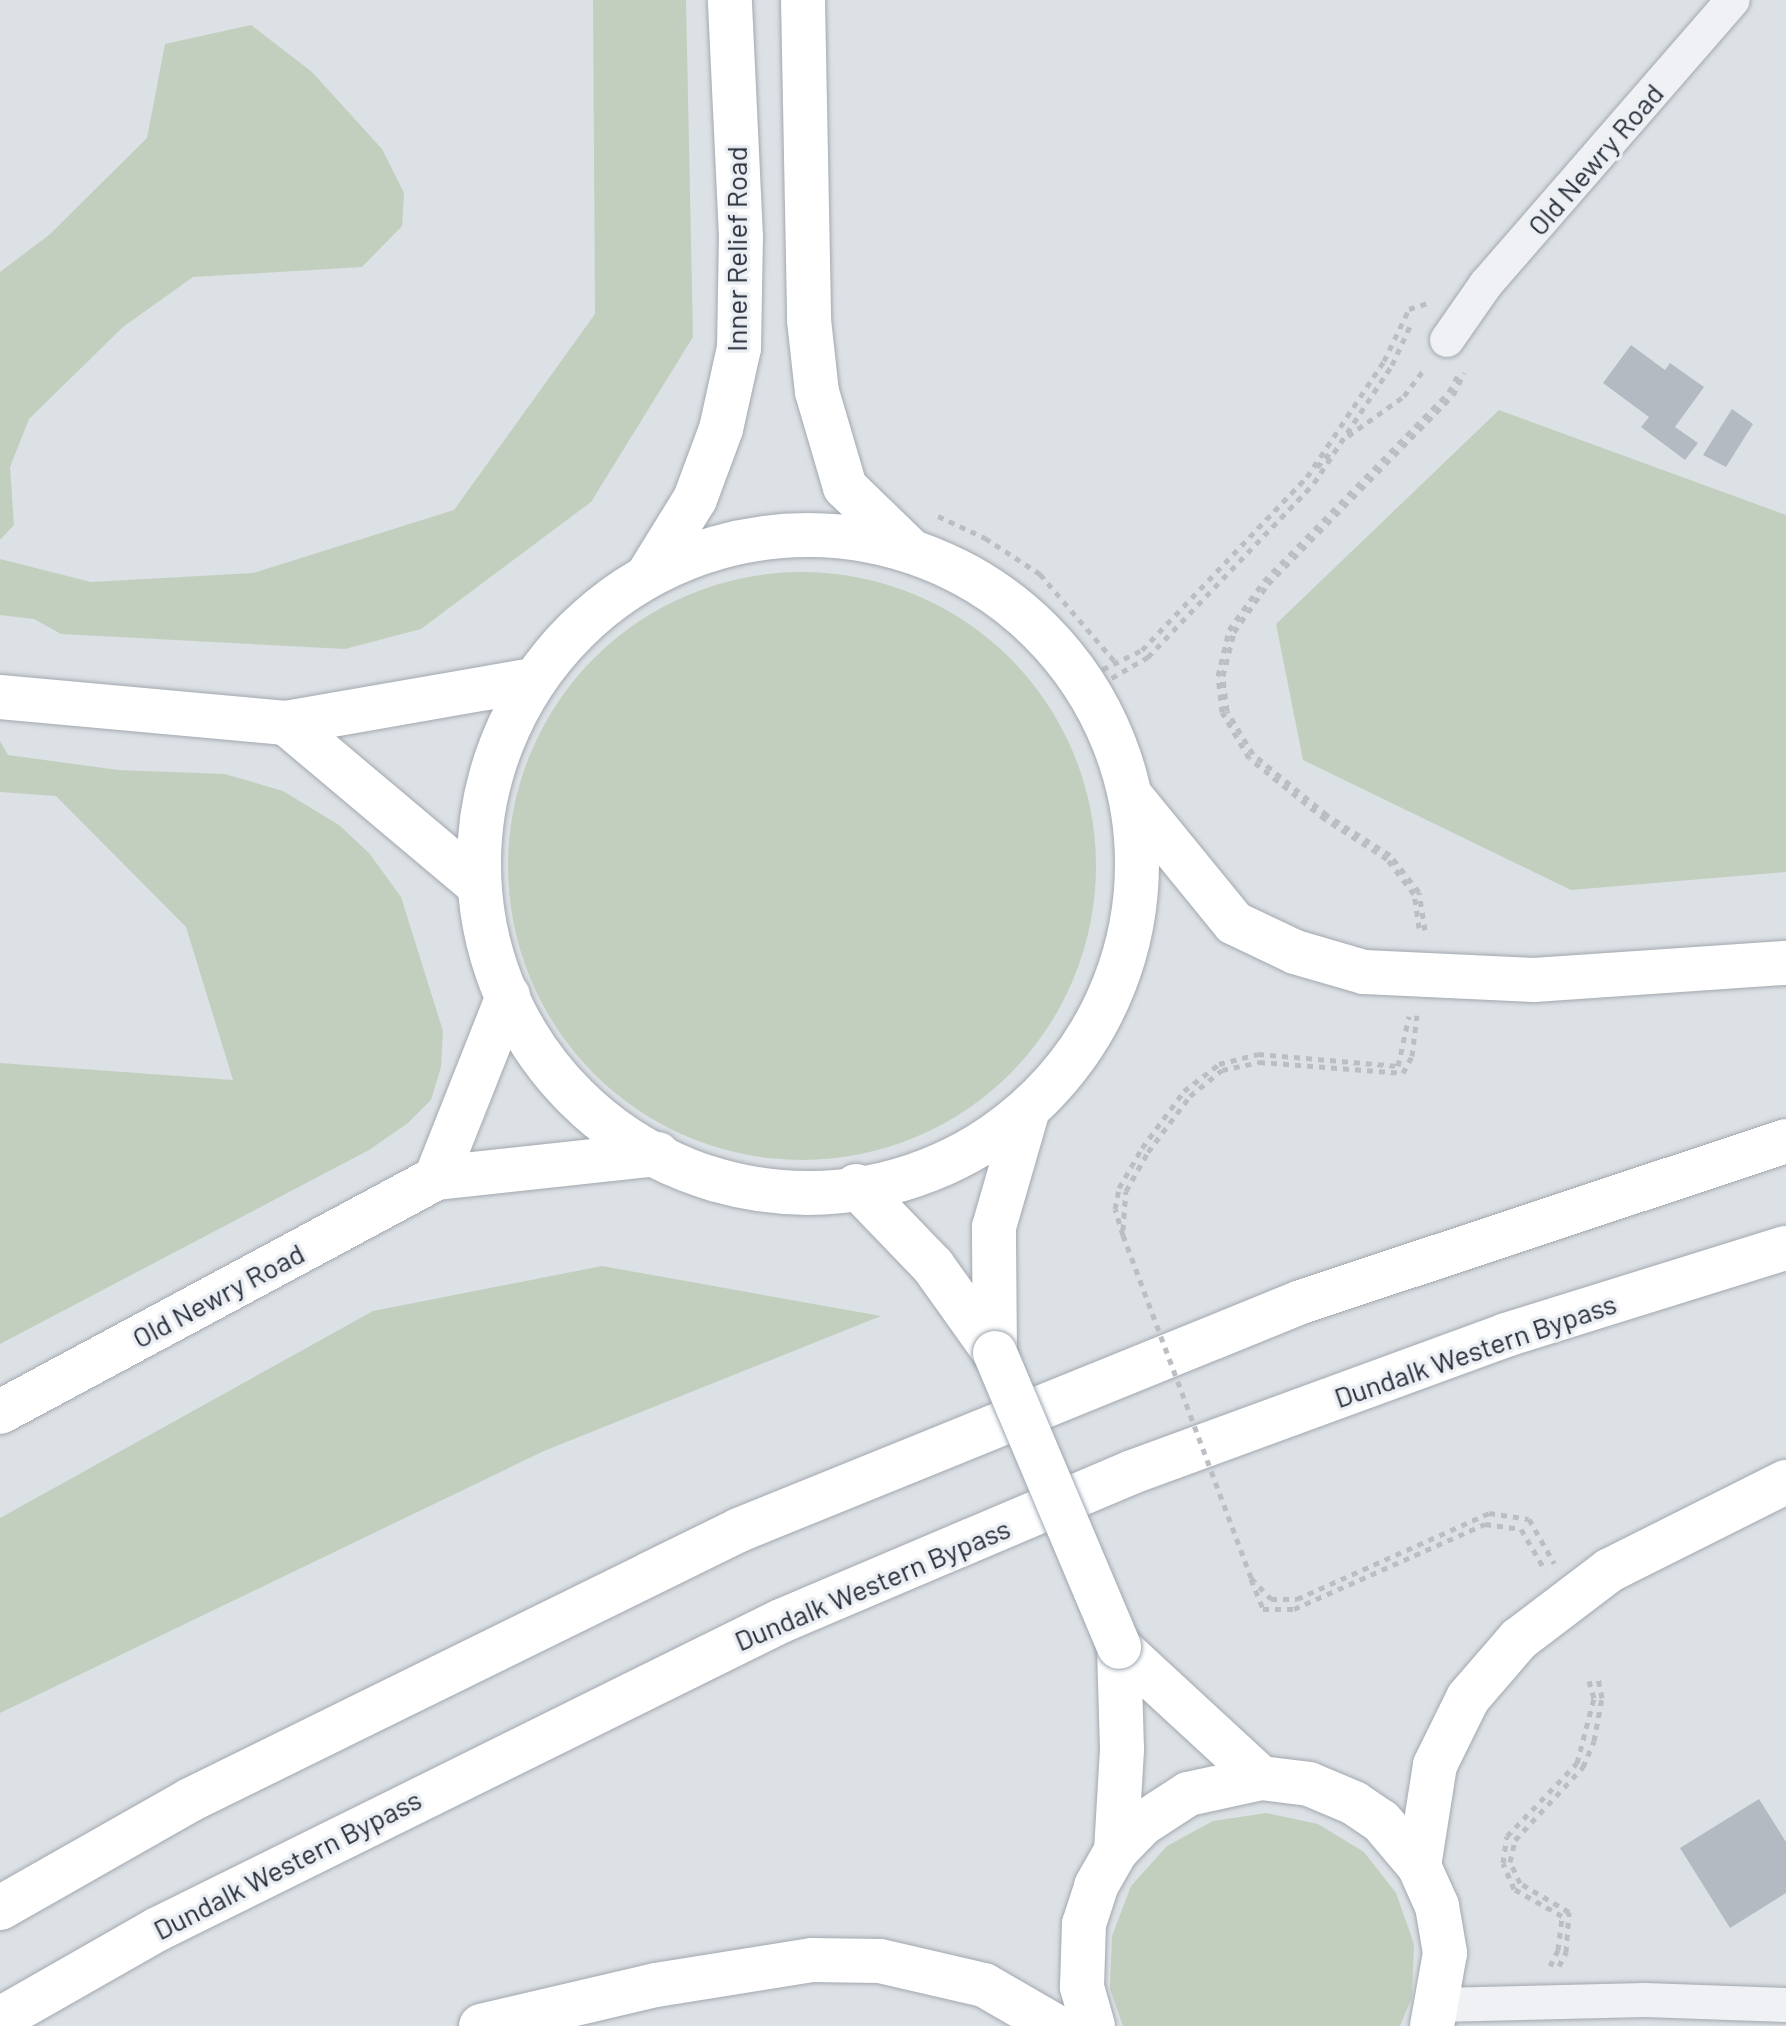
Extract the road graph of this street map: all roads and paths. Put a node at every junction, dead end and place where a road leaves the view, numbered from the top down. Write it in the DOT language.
graph roads {
  1 [pos="730,0"];
  2 [pos="803,0"];
  3 [pos="1733,0"];
  4 [pos="1486,284"];
  5 [pos="1454,330"];
  6 [pos="1343,439"];
  7 [pos="1307,477"];
  8 [pos="920,531"];
  9 [pos="648,575"];
  10 [pos="1096,678"];
  11 [pos="533,680"];
  12 [pos="0,697"];
  13 [pos="286,723"];
  14 [pos="1133,799"];
  15 [pos="477,884"];
  16 [pos="1422,929"];
  17 [pos="1786,963"];
  18 [pos="508,996"];
  19 [pos="1417,1014"];
  20 [pos="1409,1015"];
  21 [pos="1027,1113"];
  22 [pos="1786,1141"];
  23 [pos="658,1154"];
  24 [pos="436,1178"];
  25 [pos="856,1186"];
  26 [pos="1123,1235"];
  27 [pos="1786,1248"];
  28 [pos="995,1353"];
  29 [pos="0,1412"];
  30 [pos="1786,1482"];
  31 [pos="1557,1571"];
  32 [pos="1547,1575"];
  33 [pos="1251,1578"];
  34 [pos="1119,1647"];
  35 [pos="1598,1678"];
  36 [pos="1589,1681"];
  37 [pos="1261,1778"];
  38 [pos="1116,1851"];
  39 [pos="1419,1866"];
  40 [pos="0,1908"];
  41 [pos="1536,2003"];
  42 [pos="1786,2005"];
  43 [pos="1436,2016"];
  44 [pos="0,2019"];
  45 [pos="481,2026"];
  46 [pos="1055,2026"];
  47 [pos="1093,2026"];
  1 -- 9 [label="main road, Inner Relief Road"];
  2 -- 8 [label="main road"];
  3 -- 4 [label="street, Old Newry Road"];
  4 -- 5 [label="street, Old Newry Road"];
  4 -- 6 [label="path"];
  4 -- 7 [label="path"];
  5 -- 6 [label="path"];
  5 -- 16 [label="path"];
  6 -- 7 [label="path"];
  6 -- 10 [label="path"];
  7 -- 10 [label="path"];
  8 -- 9 [label="main road"];
  8 -- 10 [label="main road"];
  8 -- 10 [label="path"];
  9 -- 11 [label="main road"];
  10 -- 14 [label="main road"];
  11 -- 13 [label="main road"];
  11 -- 15 [label="main road"];
  12 -- 13 [label="main road"];
  13 -- 15 [label="main road"];
  14 -- 17 [label="main road"];
  14 -- 21 [label="main road"];
  15 -- 18 [label="main road"];
  18 -- 23 [label="main road"];
  18 -- 24 [label="main road"];
  19 -- 26 [label="path"];
  20 -- 26 [label="path"];
  21 -- 25 [label="main road"];
  21 -- 28 [label="main road"];
  22 -- 40 [label="main road"];
  23 -- 24 [label="main road, Old Newry Road"];
  23 -- 25 [label="main road"];
  24 -- 29 [label="main road, Old Newry Road"];
  25 -- 28 [label="main road"];
  26 -- 33 [label="path, bridge"];
  27 -- 44 [label="main road, Dundalk Western Bypass"];
  28 -- 34 [label="main road, bridge"];
  30 -- 39 [label="main road"];
  31 -- 33 [label="path"];
  32 -- 33 [label="path"];
  34 -- 37 [label="main road"];
  34 -- 38 [label="main road"];
  35 -- 41 [label="path"];
  36 -- 41 [label="path"];
  37 -- 38 [label="main road"];
  37 -- 39 [label="main road"];
  38 -- 47 [label="main road"];
  39 -- 43 [label="main road"];
  41 -- 42 [label="street"];
  41 -- 43 [label="street"];
  45 -- 46 [label="main road"];
}
